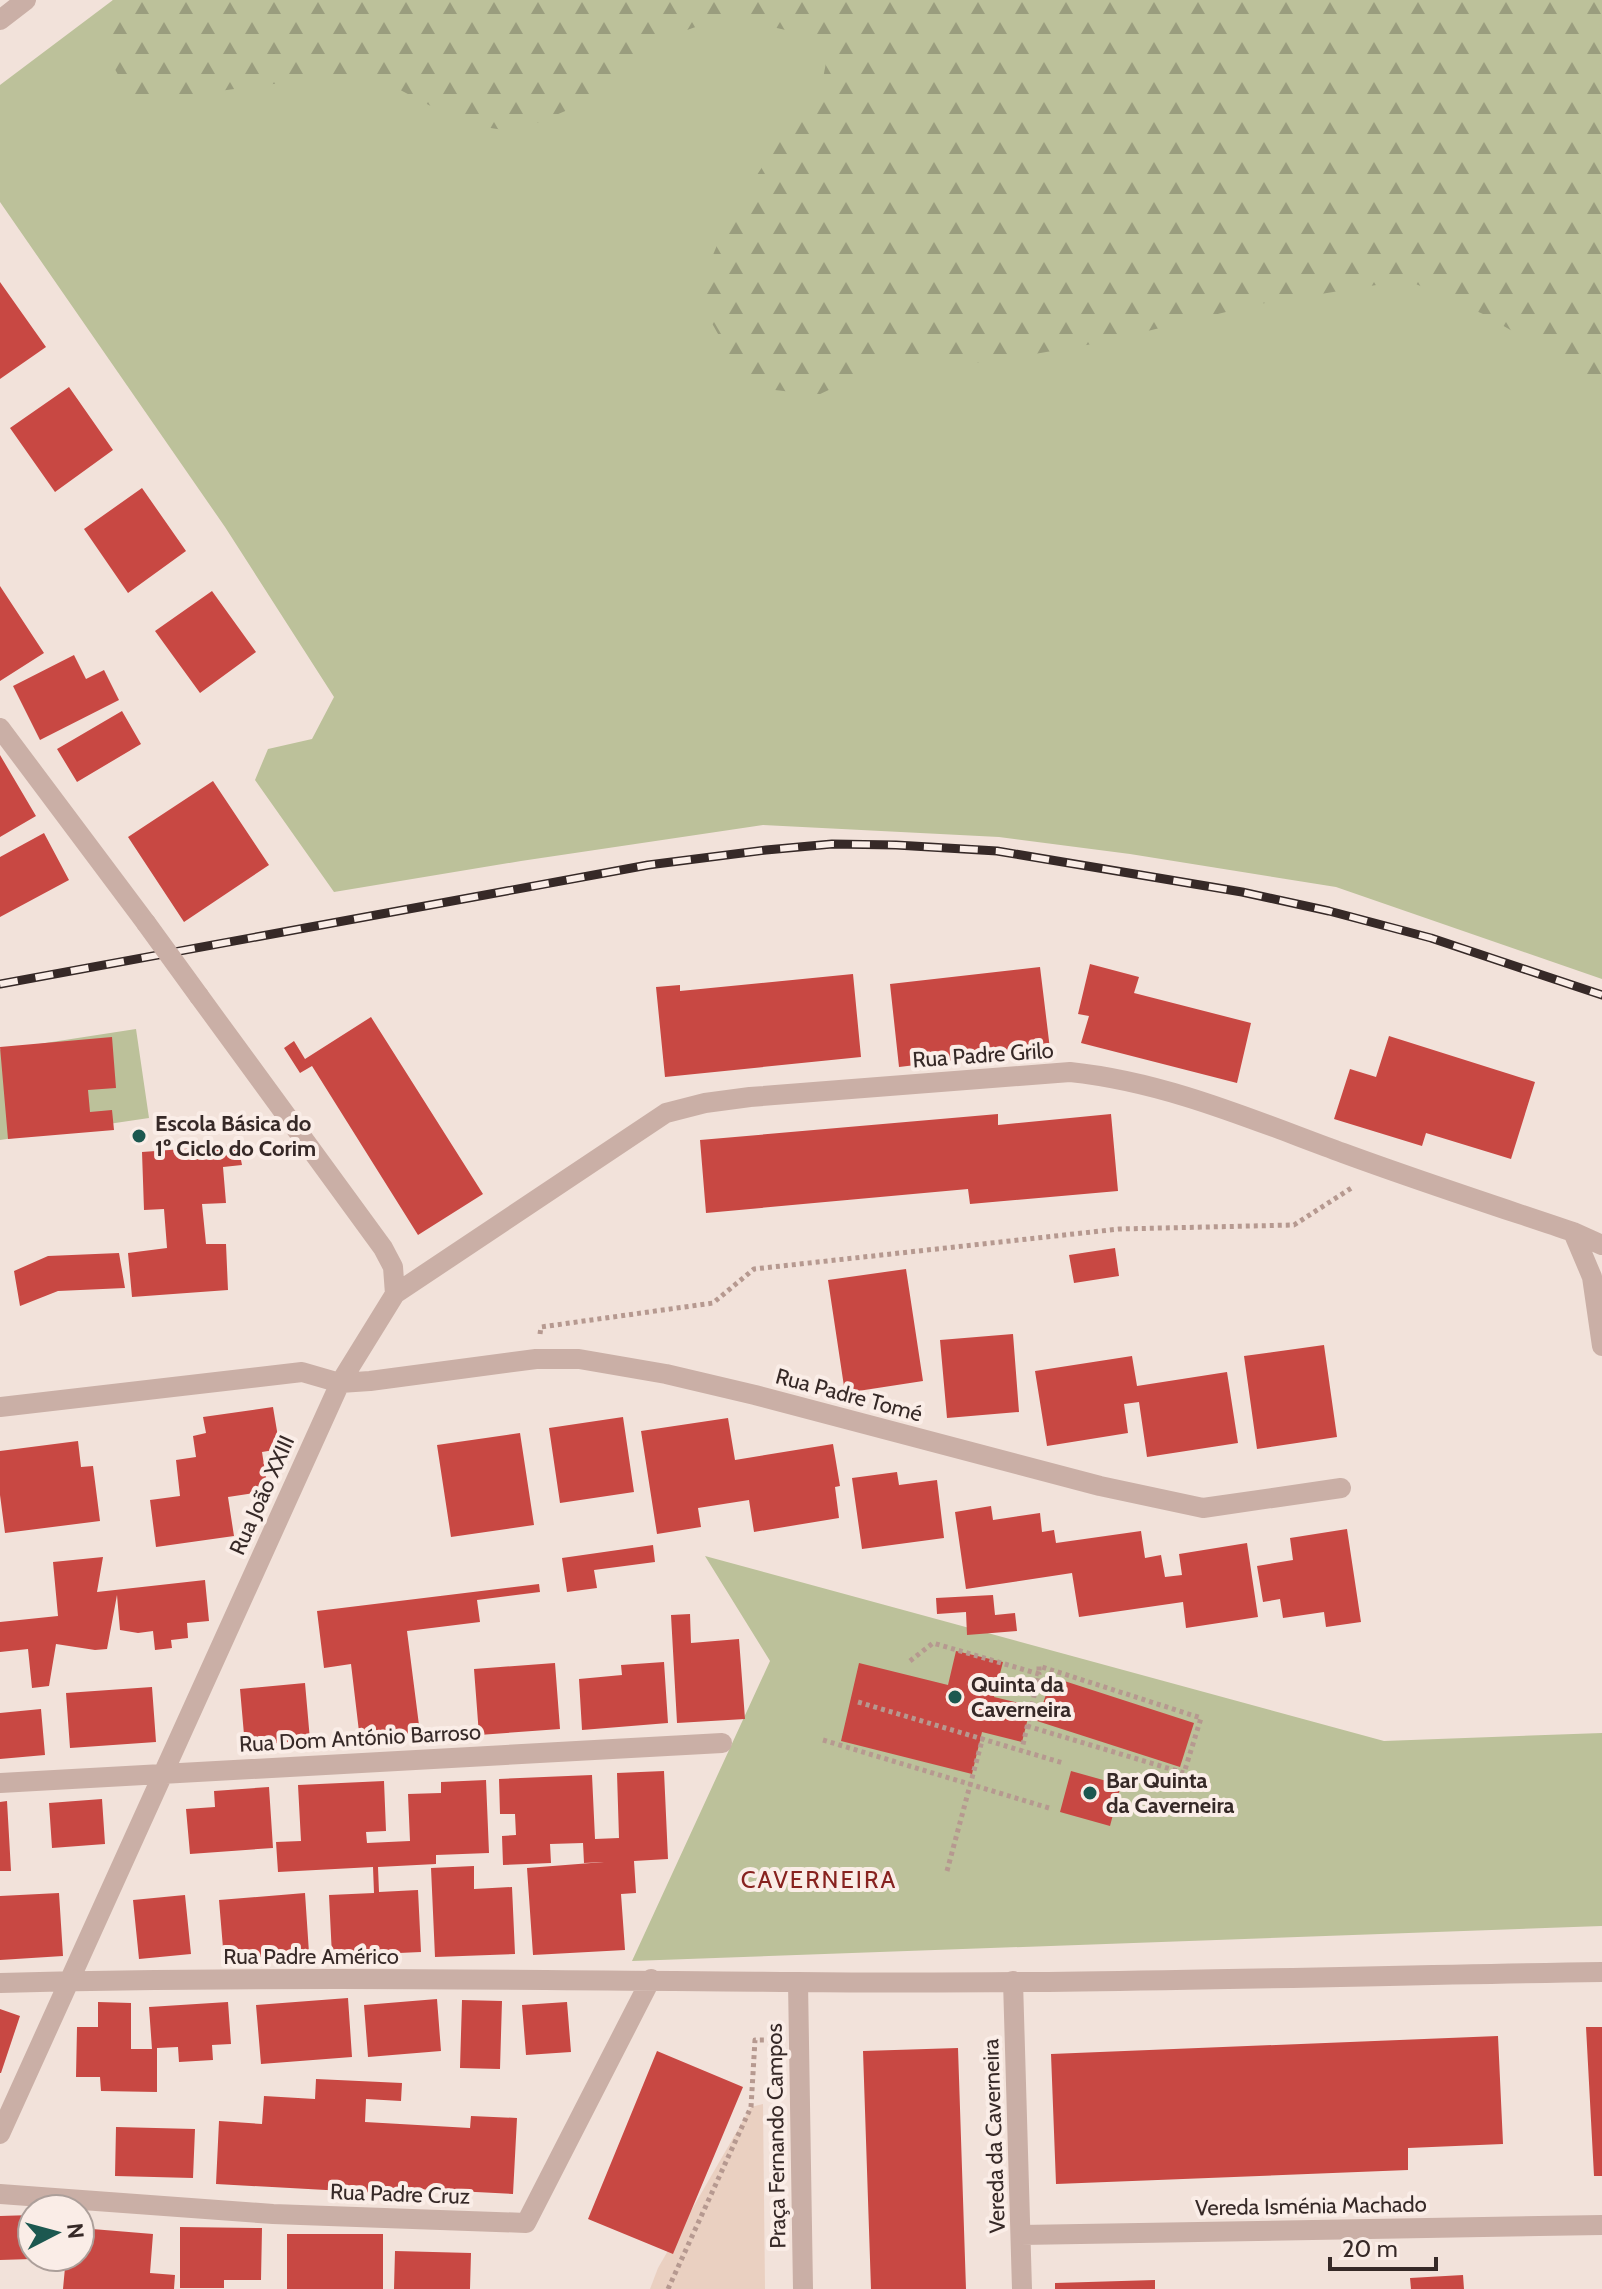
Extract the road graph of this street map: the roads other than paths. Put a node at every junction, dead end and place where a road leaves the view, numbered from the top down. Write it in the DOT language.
graph roads {
  1 [pos="26,0"];
  2 [pos="0,20"];
  3 [pos="0,728"];
  4 [pos="1573,1232"];
  5 [pos="1602,1245"];
  6 [pos="395,1294"];
  7 [pos="1602,1346"];
  8 [pos="340,1383"];
  9 [pos="0,1407"];
  10 [pos="1341,1488"];
  11 [pos="722,1743"];
  12 [pos="163,1773"];
  13 [pos="0,1783"];
  14 [pos="1602,1972"];
  15 [pos="651,1979"];
  16 [pos="68,1981"];
  17 [pos="1013,1981"];
  18 [pos="798,1982"];
  19 [pos="0,1983"];
  20 [pos="0,2134"];
  21 [pos="0,2194"];
  22 [pos="1602,2225"];
  23 [pos="1021,2235"];
  24 [pos="803,2289"];
  25 [pos="1022,2289"];
  1 -- 2 [label="street"];
  3 -- 6 [label="street, bridge"];
  4 -- 5 [label="street, Rua Padre Grilo"];
  4 -- 6 [label="street, Rua Padre Grilo"];
  4 -- 7 [label="street"];
  6 -- 8 [label="street, Rua João XXIII"];
  8 -- 9 [label="street"];
  8 -- 10 [label="street, Rua Padre Tomé"];
  8 -- 12 [label="street, Rua João XXIII"];
  11 -- 12 [label="street, Rua Dom António Barroso"];
  12 -- 13 [label="street, Rua Dom António Barroso"];
  12 -- 16 [label="street, Rua João XXIII"];
  14 -- 17 [label="street, Rua Padre Américo"];
  15 -- 16 [label="street, Rua Padre Américo"];
  15 -- 18 [label="street, Rua Padre Américo"];
  15 -- 21 [label="street, Rua Padre Cruz"];
  16 -- 19 [label="street, Rua Padre Américo"];
  16 -- 20 [label="street, Rua João XXIII"];
  17 -- 18 [label="street, Rua Padre Américo"];
  17 -- 23 [label="street, Vereda da Caverneira"];
  18 -- 24 [label="street, Praça Fernando Campos"];
  22 -- 23 [label="street, Vereda Isménia Machado"];
  23 -- 25 [label="street, Vereda da Caverneira"];
}
